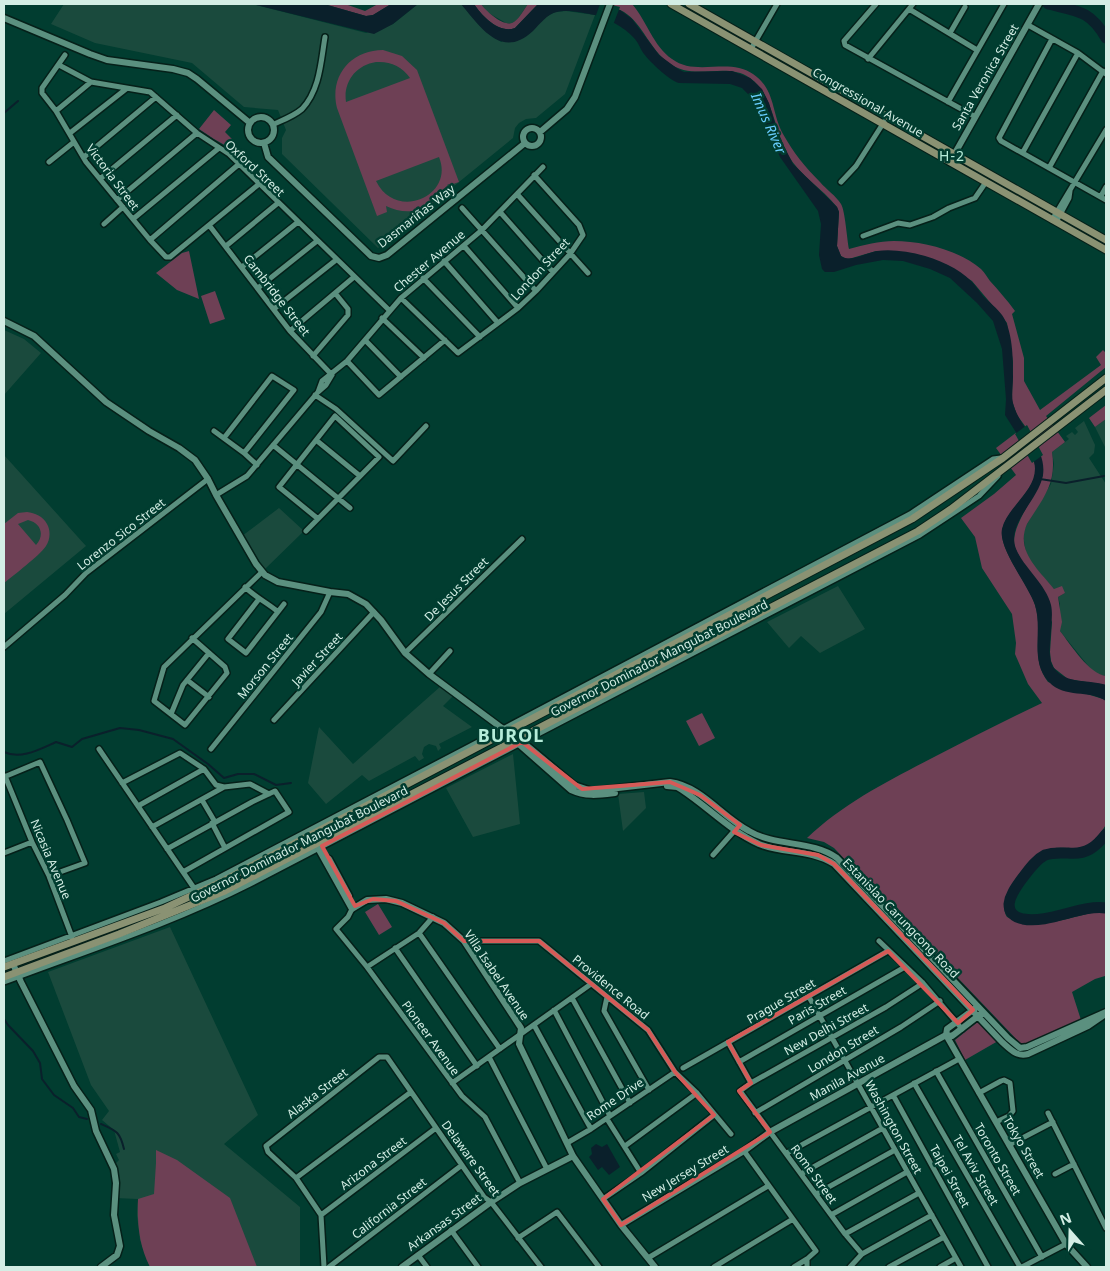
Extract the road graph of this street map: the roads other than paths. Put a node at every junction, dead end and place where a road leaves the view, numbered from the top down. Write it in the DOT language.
graph roads {
  1 [pos="610,4"];
  2 [pos="671,4"];
  3 [pos="689,4"];
  4 [pos="776,4"];
  5 [pos="876,4"];
  6 [pos="913,4"];
  7 [pos="1004,4"];
  8 [pos="1038,6"];
  9 [pos="965,7"];
  10 [pos="909,9"];
  11 [pos="4,18"];
  12 [pos="1028,25"];
  13 [pos="950,33"];
  14 [pos="325,37"];
  15 [pos="1052,39"];
  16 [pos="756,40"];
  17 [pos="751,49"];
  18 [pos="977,50"];
  19 [pos="1078,53"];
  20 [pos="65,55"];
  21 [pos="868,58"];
  22 [pos="59,65"];
  23 [pos="1105,72"];
  24 [pos="92,82"];
  25 [pos="126,89"];
  26 [pos="156,97"];
  27 [pos="948,102"];
  28 [pos="56,111"];
  29 [pos="177,115"];
  30 [pos="974,116"];
  31 [pos="887,117"];
  32 [pos="250,123"];
  33 [pos="274,124"];
  34 [pos="883,124"];
  35 [pos="1106,130"];
  36 [pos="197,132"];
  37 [pos="540,132"];
  38 [pos="70,133"];
  39 [pos="74,142"];
  40 [pos="264,143"];
  41 [pos="525,143"];
  42 [pos="219,148"];
  43 [pos="1023,152"];
  44 [pos="954,154"];
  45 [pos="84,157"];
  46 [pos="49,162"];
  47 [pos="950,162"];
  48 [pos="238,164"];
  49 [pos="543,167"];
  50 [pos="1049,168"];
  51 [pos="534,176"];
  52 [pos="100,179"];
  53 [pos="840,182"];
  54 [pos="986,182"];
  55 [pos="1076,183"];
  56 [pos="259,184"];
  57 [pos="1106,187"];
  58 [pos="517,194"];
  59 [pos="1101,196"];
  60 [pos="117,200"];
  61 [pos="1106,200"];
  62 [pos="278,203"];
  63 [pos="123,207"];
  64 [pos="462,208"];
  65 [pos="500,212"];
  66 [pos="1058,213"];
  67 [pos="133,219"];
  68 [pos="1054,221"];
  69 [pos="298,222"];
  70 [pos="104,224"];
  71 [pos="209,224"];
  72 [pos="482,230"];
  73 [pos="863,236"];
  74 [pos="150,240"];
  75 [pos="1106,240"];
  76 [pos="317,241"];
  77 [pos="226,246"];
  78 [pos="464,246"];
  79 [pos="1106,250"];
  80 [pos="570,254"];
  81 [pos="336,260"];
  82 [pos="444,261"];
  83 [pos="242,267"];
  84 [pos="553,272"];
  85 [pos="588,273"];
  86 [pos="354,277"];
  87 [pos="423,278"];
  88 [pos="258,288"];
  89 [pos="536,291"];
  90 [pos="335,293"];
  91 [pos="401,298"];
  92 [pos="518,308"];
  93 [pos="274,309"];
  94 [pos="389,310"];
  95 [pos="382,318"];
  96 [pos="4,321"];
  97 [pos="498,323"];
  98 [pos="290,331"];
  99 [pos="480,337"];
  100 [pos="365,340"];
  101 [pos="445,340"];
  102 [pos="313,356"];
  103 [pos="424,358"];
  104 [pos="347,361"];
  105 [pos="332,374"];
  106 [pos="401,377"];
  107 [pos="1106,378"];
  108 [pos="1106,390"];
  109 [pos="316,393"];
  110 [pos="426,426"];
  111 [pos="214,431"];
  112 [pos="224,438"];
  113 [pos="316,440"];
  114 [pos="273,445"];
  115 [pos="244,452"];
  116 [pos="1003,458"];
  117 [pos="297,464"];
  118 [pos="1008,464"];
  119 [pos="257,465"];
  120 [pos="360,476"];
  121 [pos="208,479"];
  122 [pos="216,495"];
  123 [pos="338,498"];
  124 [pos="350,508"];
  125 [pos="318,518"];
  126 [pos="306,531"];
  127 [pos="522,539"];
  128 [pos="262,572"];
  129 [pos="245,588"];
  130 [pos="330,592"];
  131 [pos="259,600"];
  132 [pos="284,604"];
  133 [pos="277,611"];
  134 [pos="374,612"];
  135 [pos="192,638"];
  136 [pos="4,647"];
  137 [pos="450,651"];
  138 [pos="209,653"];
  139 [pos="405,653"];
  140 [pos="627,669"];
  141 [pos="429,674"];
  142 [pos="632,679"];
  143 [pos="187,680"];
  144 [pos="209,697"];
  145 [pos="171,714"];
  146 [pos="274,720"];
  147 [pos="505,731"];
  148 [pos="518,741"];
  149 [pos="99,749"];
  150 [pos="211,749"];
  151 [pos="204,769"];
  152 [pos="4,776"];
  153 [pos="122,783"];
  154 [pos="224,787"];
  155 [pos="269,794"];
  156 [pos="202,800"];
  157 [pos="138,806"];
  158 [pos="213,823"];
  159 [pos="152,827"];
  160 [pos="738,828"];
  161 [pos="313,834"];
  162 [pos="32,842"];
  163 [pos="319,845"];
  164 [pos="167,848"];
  165 [pos="226,848"];
  166 [pos="4,853"];
  167 [pos="713,855"];
  168 [pos="183,872"];
  169 [pos="49,876"];
  170 [pos="211,887"];
  171 [pos="196,891"];
  172 [pos="216,898"];
  173 [pos="165,908"];
  174 [pos="353,908"];
  175 [pos="168,915"];
  176 [pos="433,917"];
  177 [pos="419,933"];
  178 [pos="73,939"];
  179 [pos="464,941"];
  180 [pos="879,941"];
  181 [pos="395,948"];
  182 [pos="77,950"];
  183 [pos="888,951"];
  184 [pos="4,961"];
  185 [pos="12,961"];
  186 [pos="4,967"];
  187 [pos="367,967"];
  188 [pos="905,967"];
  189 [pos="18,974"];
  190 [pos="4,977"];
  191 [pos="4,982"];
  192 [pos="923,983"];
  193 [pos="591,984"];
  194 [pos="809,996"];
  195 [pos="607,997"];
  196 [pos="572,998"];
  197 [pos="940,1001"];
  198 [pos="976,1008"];
  199 [pos="554,1010"];
  200 [pos="1106,1013"];
  201 [pos="981,1014"];
  202 [pos="820,1016"];
  203 [pos="534,1025"];
  204 [pos="960,1026"];
  205 [pos="946,1034"];
  206 [pos="520,1035"];
  207 [pos="832,1038"];
  208 [pos="728,1042"];
  209 [pos="500,1049"];
  210 [pos="387,1057"];
  211 [pos="490,1057"];
  212 [pos="959,1059"];
  213 [pos="845,1060"];
  214 [pos="739,1062"];
  215 [pos="477,1066"];
  216 [pos="683,1068"];
  217 [pos="936,1071"];
  218 [pos="675,1072"];
  219 [pos="452,1083"];
  220 [pos="751,1083"];
  221 [pos="914,1083"];
  222 [pos="858,1084"];
  223 [pos="649,1090"];
  224 [pos="411,1092"];
  225 [pos="740,1092"];
  226 [pos="697,1093"];
  227 [pos="979,1093"];
  228 [pos="893,1095"];
  229 [pos="630,1103"];
  230 [pos="871,1107"];
  231 [pos="755,1113"];
  232 [pos="1048,1113"];
  233 [pos="714,1115"];
  234 [pos="608,1117"];
  235 [pos="996,1122"];
  236 [pos="1053,1122"];
  237 [pos="436,1128"];
  238 [pos="883,1128"];
  239 [pos="591,1129"];
  240 [pos="770,1132"];
  241 [pos="730,1134"];
  242 [pos="760,1140"];
  243 [pos="567,1143"];
  244 [pos="1009,1145"];
  245 [pos="625,1146"];
  246 [pos="895,1150"];
  247 [pos="744,1151"];
  248 [pos="787,1153"];
  249 [pos="573,1156"];
  250 [pos="1074,1164"];
  251 [pos="462,1165"];
  252 [pos="547,1169"];
  253 [pos="907,1172"];
  254 [pos="641,1173"];
  255 [pos="801,1174"];
  256 [pos="1055,1174"];
  257 [pos="296,1178"];
  258 [pos="520,1183"];
  259 [pos="768,1186"];
  260 [pos="816,1194"];
  261 [pos="919,1194"];
  262 [pos="602,1199"];
  263 [pos="491,1202"];
  264 [pos="321,1215"];
  265 [pos="831,1215"];
  266 [pos="932,1215"];
  267 [pos="793,1219"];
  268 [pos="621,1225"];
  269 [pos="1106,1228"];
  270 [pos="451,1230"];
  271 [pos="845,1234"];
  272 [pos="944,1237"];
  273 [pos="518,1238"];
  274 [pos="1066,1244"];
  275 [pos="862,1254"];
  276 [pos="418,1255"];
  277 [pos="1042,1257"];
  278 [pos="648,1258"];
  279 [pos="956,1258"];
  280 [pos="807,1259"];
  281 [pos="1086,1265"];
  282 [pos="101,1267"];
  283 [pos="324,1267"];
  284 [pos="329,1267"];
  285 [pos="402,1267"];
  286 [pos="427,1267"];
  287 [pos="478,1267"];
  288 [pos="541,1267"];
  289 [pos="599,1267"];
  290 [pos="655,1267"];
  291 [pos="714,1267"];
  292 [pos="794,1267"];
  293 [pos="806,1267"];
  294 [pos="850,1267"];
  295 [pos="889,1267"];
  296 [pos="940,1267"];
  297 [pos="961,1267"];
  298 [pos="988,1267"];
  299 [pos="1021,1267"];
  300 [pos="1078,1267"];
  1 -- 37 [label="street"];
  2 -- 17 [label="main road, Congressional Avenue"];
  3 -- 16 [label="main road, Congressional Avenue"];
  4 -- 16 [label="street"];
  5 -- 21 [label="street"];
  6 -- 10 [label="street"];
  7 -- 18 [label="street"];
  8 -- 12 [label="street, Santa Veronica Street"];
  9 -- 13 [label="street"];
  10 -- 13 [label="street"];
  10 -- 21 [label="street"];
  11 -- 32 [label="street"];
  12 -- 15 [label="street"];
  12 -- 30 [label="street, Santa Veronica Street"];
  13 -- 18 [label="street"];
  14 -- 33 [label="street"];
  15 -- 19 [label="street"];
  15 -- 43 [label="street"];
  16 -- 17 [label="street"];
  16 -- 31 [label="main road, Congressional Avenue"];
  17 -- 34 [label="main road, Congressional Avenue"];
  18 -- 27 [label="street"];
  19 -- 23 [label="street"];
  19 -- 43 [label="street"];
  20 -- 22 [label="street, Victoria Street"];
  21 -- 27 [label="street"];
  22 -- 24 [label="street, Oxford Street"];
  22 -- 28 [label="street, Victoria Street"];
  23 -- 50 [label="street"];
  24 -- 25 [label="street, Oxford Street"];
  24 -- 28 [label="street"];
  25 -- 26 [label="street, Oxford Street"];
  25 -- 38 [label="street"];
  26 -- 29 [label="street, Oxford Street"];
  26 -- 45 [label="street"];
  27 -- 30 [label="street"];
  28 -- 38 [label="street, Victoria Street"];
  29 -- 36 [label="street, Oxford Street"];
  29 -- 52 [label="street"];
  30 -- 44 [label="street, Santa Veronica Street"];
  31 -- 34 [label="street"];
  31 -- 44 [label="main road, Congressional Avenue"];
  32 -- 33 [label="street"];
  32 -- 40 [label="street"];
  33 -- 40 [label="street"];
  34 -- 47 [label="main road, Congressional Avenue"];
  34 -- 53 [label="street"];
  35 -- 55 [label="street"];
  36 -- 42 [label="street, Oxford Street"];
  36 -- 60 [label="street"];
  37 -- 41 [label="street"];
  37 -- 41 [label="street"];
  38 -- 39 [label="street, Victoria Street"];
  39 -- 45 [label="street, Victoria Street"];
  39 -- 46 [label="street"];
  40 -- 41 [label="street, Dasmariñas Way"];
  42 -- 48 [label="street, Oxford Street"];
  42 -- 67 [label="street"];
  43 -- 50 [label="street"];
  44 -- 47 [label="street, Santa Veronica Street"];
  44 -- 66 [label="main road, Congressional Avenue"];
  45 -- 52 [label="street, Victoria Street"];
  47 -- 54 [label="main road, Congressional Avenue"];
  48 -- 56 [label="street, Oxford Street"];
  48 -- 74 [label="street"];
  49 -- 51 [label="street, Chester Avenue"];
  50 -- 55 [label="street"];
  51 -- 58 [label="street, Chester Avenue"];
  51 -- 80 [label="street, London Street"];
  52 -- 60 [label="street, Victoria Street"];
  54 -- 68 [label="main road, Congressional Avenue"];
  54 -- 73 [label="street"];
  55 -- 59 [label="street"];
  55 -- 66 [label="street"];
  56 -- 62 [label="street, Oxford Street"];
  56 -- 71 [label="street"];
  57 -- 59 [label="street"];
  58 -- 65 [label="street, Chester Avenue"];
  58 -- 80 [label="street"];
  59 -- 61 [label="street"];
  60 -- 63 [label="street, Victoria Street"];
  62 -- 69 [label="street, Oxford Street"];
  62 -- 77 [label="street"];
  63 -- 67 [label="street, Victoria Street"];
  63 -- 70 [label="street"];
  64 -- 72 [label="street"];
  65 -- 72 [label="street, Chester Avenue"];
  65 -- 84 [label="street"];
  66 -- 68 [label="street"];
  66 -- 75 [label="main road, Congressional Avenue"];
  67 -- 74 [label="street, Victoria Street"];
  68 -- 79 [label="main road, Congressional Avenue"];
  69 -- 76 [label="street, Oxford Street"];
  69 -- 83 [label="street"];
  71 -- 74 [label="street, Victoria Street"];
  71 -- 77 [label="street, Cambridge Street"];
  72 -- 78 [label="street, Chester Avenue"];
  72 -- 89 [label="street"];
  76 -- 81 [label="street, Oxford Street"];
  76 -- 88 [label="street"];
  77 -- 83 [label="street, Cambridge Street"];
  78 -- 82 [label="street, Chester Avenue"];
  78 -- 92 [label="street"];
  80 -- 84 [label="street, London Street"];
  80 -- 85 [label="street"];
  81 -- 86 [label="street, Oxford Street"];
  81 -- 93 [label="street"];
  82 -- 87 [label="street, Chester Avenue"];
  82 -- 97 [label="street"];
  83 -- 88 [label="street, Cambridge Street"];
  84 -- 89 [label="street, London Street"];
  86 -- 90 [label="street"];
  86 -- 94 [label="street, Oxford Street"];
  87 -- 91 [label="street, Chester Avenue"];
  87 -- 99 [label="street"];
  88 -- 93 [label="street, Cambridge Street"];
  89 -- 92 [label="street, London Street"];
  90 -- 98 [label="street"];
  90 -- 102 [label="street"];
  91 -- 94 [label="street, Chester Avenue"];
  91 -- 101 [label="street"];
  92 -- 97 [label="street, London Street"];
  93 -- 98 [label="street, Cambridge Street"];
  94 -- 95 [label="street, Chester Avenue"];
  95 -- 100 [label="street, Chester Avenue"];
  95 -- 103 [label="street"];
  96 -- 121 [label="street"];
  97 -- 99 [label="street, London Street"];
  98 -- 102 [label="street, Cambridge Street"];
  99 -- 101 [label="street, London Street"];
  100 -- 104 [label="street, Chester Avenue"];
  100 -- 106 [label="street"];
  101 -- 103 [label="street"];
  102 -- 105 [label="street, Cambridge Street"];
  103 -- 106 [label="street"];
  104 -- 105 [label="street, Chester Avenue"];
  104 -- 106 [label="street"];
  105 -- 109 [label="street, Chester Avenue"];
  107 -- 116 [label="main road, Governor Dominador Mangubat Boulevard"];
  108 -- 118 [label="main road, Governor Dominador Mangubat Boulevard"];
  109 -- 110 [label="street"];
  109 -- 114 [label="street, Chester Avenue"];
  111 -- 112 [label="street"];
  112 -- 115 [label="street"];
  112 -- 115 [label="street"];
  113 -- 117 [label="street"];
  113 -- 120 [label="street"];
  113 -- 120 [label="street"];
  114 -- 117 [label="street"];
  114 -- 119 [label="street, Chester Avenue"];
  115 -- 119 [label="street"];
  116 -- 140 [label="main road, Governor Dominador Mangubat Boulevard"];
  116 -- 147 [label="street, Governor Dominador Mangubat Boulevard"];
  117 -- 123 [label="street"];
  117 -- 125 [label="street"];
  118 -- 142 [label="main road, Governor Dominador Mangubat Boulevard"];
  118 -- 148 [label="street, Governor Dominador Mangubat Boulevard"];
  119 -- 122 [label="street, Chester Avenue"];
  120 -- 123 [label="street"];
  121 -- 122 [label="street"];
  121 -- 136 [label="street, Lorenzo Sico Street"];
  122 -- 128 [label="street"];
  123 -- 124 [label="street"];
  123 -- 125 [label="street"];
  125 -- 126 [label="street"];
  127 -- 139 [label="street, De Jesus Street"];
  128 -- 129 [label="street"];
  128 -- 130 [label="street, Estanislao Carungcong Road"];
  129 -- 131 [label="street"];
  129 -- 135 [label="street"];
  130 -- 134 [label="street, Estanislao Carungcong Road"];
  130 -- 150 [label="street, Morson Street"];
  131 -- 133 [label="street"];
  131 -- 133 [label="street"];
  132 -- 133 [label="street"];
  134 -- 139 [label="street, Estanislao Carungcong Road"];
  134 -- 146 [label="street, Javier Street"];
  135 -- 138 [label="street"];
  135 -- 145 [label="street"];
  137 -- 141 [label="street"];
  138 -- 143 [label="street"];
  138 -- 144 [label="street"];
  139 -- 141 [label="street, Estanislao Carungcong Road"];
  140 -- 142 [label="main road"];
  140 -- 147 [label="main road, Governor Dominador Mangubat Boulevard"];
  141 -- 147 [label="street, Estanislao Carungcong Road"];
  142 -- 148 [label="main road, Governor Dominador Mangubat Boulevard"];
  143 -- 144 [label="street"];
  143 -- 145 [label="street"];
  144 -- 145 [label="street"];
  147 -- 148 [label="street, Estanislao Carungcong Road"];
  147 -- 161 [label="main road, Governor Dominador Mangubat Boulevard"];
  147 -- 171 [label="street, Governor Dominador Mangubat Boulevard"];
  148 -- 160 [label="street, Estanislao Carungcong Road"];
  148 -- 163 [label="main road, Governor Dominador Mangubat Boulevard"];
  149 -- 153 [label="street"];
  151 -- 153 [label="street"];
  151 -- 154 [label="street"];
  151 -- 157 [label="street"];
  152 -- 162 [label="street, Nicasia Avenue"];
  152 -- 169 [label="street"];
  153 -- 157 [label="street"];
  154 -- 155 [label="street"];
  154 -- 156 [label="street"];
  155 -- 158 [label="street"];
  155 -- 165 [label="street"];
  156 -- 158 [label="street"];
  156 -- 159 [label="street"];
  157 -- 159 [label="street"];
  158 -- 164 [label="street"];
  158 -- 165 [label="street"];
  159 -- 164 [label="street"];
  160 -- 167 [label="street"];
  160 -- 198 [label="street, Estanislao Carungcong Road"];
  161 -- 163 [label="street"];
  161 -- 170 [label="main road, Governor Dominador Mangubat Boulevard"];
  162 -- 166 [label="street"];
  162 -- 169 [label="street, Nicasia Avenue"];
  163 -- 172 [label="main road, Governor Dominador Mangubat Boulevard"];
  163 -- 174 [label="street"];
  164 -- 168 [label="street"];
  165 -- 168 [label="street"];
  168 -- 171 [label="street"];
  169 -- 178 [label="street, Nicasia Avenue"];
  170 -- 171 [label="main road, Governor Dominador Mangubat Boulevard"];
  170 -- 172 [label="street"];
  171 -- 173 [label="main road, Governor Dominador Mangubat Boulevard"];
  171 -- 178 [label="street, Governor Dominador Mangubat Boulevard"];
  172 -- 175 [label="main road, Governor Dominador Mangubat Boulevard"];
  172 -- 189 [label="street, Governor Dominador Mangubat Boulevard"];
  173 -- 175 [label="main road"];
  173 -- 178 [label="main road, Governor Dominador Mangubat Boulevard"];
  174 -- 176 [label="street, Villa Isabel Avenue"];
  174 -- 187 [label="street, Pioneer Avenue"];
  175 -- 182 [label="main road, Governor Dominador Mangubat Boulevard"];
  176 -- 177 [label="street"];
  176 -- 179 [label="street, Villa Isabel Avenue"];
  177 -- 181 [label="street"];
  177 -- 209 [label="street"];
  178 -- 182 [label="street, Nicasia Avenue"];
  178 -- 185 [label="main road, Governor Dominador Mangubat Boulevard"];
  179 -- 193 [label="street, Providence Road"];
  179 -- 206 [label="street, Villa Isabel Avenue"];
  180 -- 183 [label="street"];
  181 -- 187 [label="street"];
  181 -- 215 [label="street"];
  182 -- 189 [label="main road, Governor Dominador Mangubat Boulevard"];
  183 -- 188 [label="street"];
  183 -- 194 [label="street, Prague Street"];
  184 -- 185 [label="street, Governor Dominador Mangubat Boulevard"];
  185 -- 186 [label="main road, Governor Dominador Mangubat Boulevard"];
  185 -- 189 [label="street"];
  187 -- 219 [label="street, Pioneer Avenue"];
  188 -- 192 [label="street"];
  188 -- 202 [label="street, Paris Street"];
  189 -- 190 [label="main road, Governor Dominador Mangubat Boulevard"];
  189 -- 191 [label="street, Governor Dominador Mangubat Boulevard"];
  189 -- 282 [label="street"];
  192 -- 197 [label="street"];
  192 -- 207 [label="street, New Delhi Street"];
  193 -- 195 [label="street, Providence Road"];
  193 -- 196 [label="street"];
  194 -- 202 [label="street, Washington Street"];
  194 -- 208 [label="street, Prague Street"];
  195 -- 218 [label="street, Providence Road"];
  195 -- 223 [label="street"];
  196 -- 199 [label="street"];
  196 -- 229 [label="street"];
  197 -- 204 [label="street"];
  197 -- 213 [label="street, London Street"];
  198 -- 201 [label="street, Estanislao Carungcong Road"];
  198 -- 204 [label="street, Manila Avenue"];
  199 -- 203 [label="street"];
  199 -- 234 [label="street"];
  200 -- 201 [label="street, Estanislao Carungcong Road"];
  201 -- 204 [label="street, Manila Avenue"];
  202 -- 207 [label="street, Washington Street"];
  202 -- 214 [label="street, Paris Street"];
  203 -- 206 [label="street"];
  203 -- 239 [label="street"];
  204 -- 205 [label="street, Manila Avenue"];
  205 -- 212 [label="street, Tokyo Street"];
  205 -- 222 [label="street, Manila Avenue"];
  206 -- 209 [label="street"];
  206 -- 243 [label="street, Villa Isabel Avenue"];
  207 -- 213 [label="street, Washington Street"];
  207 -- 220 [label="street, New Delhi Street"];
  208 -- 214 [label="street"];
  208 -- 216 [label="street, Prague Street"];
  209 -- 211 [label="street"];
  210 -- 224 [label="street, Delaware Street"];
  210 -- 257 [label="street, Alaska Street"];
  211 -- 215 [label="street"];
  211 -- 252 [label="street"];
  212 -- 217 [label="street"];
  212 -- 227 [label="street, Tokyo Street"];
  213 -- 222 [label="street, Washington Street"];
  213 -- 231 [label="street, London Street"];
  214 -- 220 [label="street"];
  215 -- 219 [label="street"];
  217 -- 221 [label="street"];
  217 -- 277 [label="street, Toronto Street"];
  218 -- 223 [label="street, Rome Drive"];
  218 -- 226 [label="street, Providence Road"];
  219 -- 258 [label="street, Pioneer Avenue"];
  220 -- 225 [label="street, New Delhi Street"];
  221 -- 228 [label="street"];
  221 -- 299 [label="street, Tel Aviv Street"];
  222 -- 230 [label="street, Washington Street"];
  222 -- 240 [label="street, Manila Avenue"];
  223 -- 229 [label="street, Rome Drive"];
  224 -- 237 [label="street, Delaware Street"];
  224 -- 257 [label="street"];
  225 -- 231 [label="street, Rome Street"];
  226 -- 233 [label="street, Providence Road"];
  226 -- 245 [label="street"];
  227 -- 235 [label="street, Tokyo Street"];
  227 -- 235 [label="street"];
  228 -- 230 [label="street"];
  228 -- 298 [label="street, Taipei Street"];
  229 -- 234 [label="street, Rome Drive"];
  230 -- 238 [label="street, Washington Street"];
  230 -- 248 [label="street"];
  231 -- 240 [label="street, Rome Street"];
  232 -- 236 [label="street"];
  233 -- 241 [label="street, Providence Road"];
  233 -- 254 [label="street"];
  234 -- 239 [label="street, Rome Drive"];
  234 -- 245 [label="street"];
  235 -- 244 [label="street, Tokyo Street"];
  236 -- 244 [label="street"];
  236 -- 250 [label="street"];
  237 -- 251 [label="street, Delaware Street"];
  237 -- 264 [label="street, Arizona Street"];
  238 -- 246 [label="street, Washington Street"];
  238 -- 255 [label="street"];
  239 -- 243 [label="street, Rome Drive"];
  240 -- 242 [label="street, Manila Avenue"];
  240 -- 248 [label="street, Rome Street"];
  242 -- 247 [label="street, New Jersey Street"];
  243 -- 249 [label="street, Villa Isabel Avenue"];
  244 -- 274 [label="street, Tokyo Street"];
  245 -- 254 [label="street"];
  246 -- 253 [label="street, Washington Street"];
  246 -- 260 [label="street"];
  247 -- 259 [label="street"];
  247 -- 268 [label="street, New Jersey Street"];
  248 -- 255 [label="street, Rome Street"];
  249 -- 252 [label="street"];
  249 -- 262 [label="street, Villa Isabel Avenue"];
  250 -- 256 [label="street"];
  250 -- 269 [label="street"];
  251 -- 263 [label="street, Delaware Street"];
  251 -- 284 [label="street, California Street"];
  252 -- 258 [label="street"];
  253 -- 261 [label="street, Washington Street"];
  253 -- 265 [label="street"];
  254 -- 262 [label="street"];
  255 -- 260 [label="street, Rome Street"];
  257 -- 264 [label="street"];
  258 -- 263 [label="street, Arkansas Street"];
  259 -- 267 [label="street"];
  259 -- 278 [label="street"];
  260 -- 265 [label="street, Rome Street"];
  261 -- 266 [label="street, Washington Street"];
  261 -- 271 [label="street"];
  262 -- 268 [label="street, Villa Isabel Avenue"];
  263 -- 270 [label="street, Arkansas Street"];
  263 -- 273 [label="street, Delaware Street"];
  264 -- 283 [label="street"];
  265 -- 271 [label="street, Rome Street"];
  266 -- 272 [label="street, Washington Street"];
  266 -- 275 [label="street"];
  267 -- 280 [label="street"];
  267 -- 291 [label="street"];
  268 -- 278 [label="street, Villa Isabel Avenue"];
  270 -- 276 [label="street, Arkansas Street"];
  270 -- 287 [label="street"];
  271 -- 275 [label="street, Rome Street"];
  272 -- 279 [label="street, Washington Street"];
  272 -- 295 [label="street"];
  273 -- 288 [label="street, Delaware Street"];
  273 -- 289 [label="street"];
  274 -- 277 [label="street"];
  274 -- 281 [label="street, Tokyo Street"];
  275 -- 294 [label="street"];
  276 -- 285 [label="street, Arkansas Street"];
  276 -- 286 [label="street"];
  277 -- 299 [label="street"];
  278 -- 290 [label="street, Villa Isabel Avenue"];
  279 -- 296 [label="street"];
  279 -- 297 [label="street, Washington Street"];
  280 -- 292 [label="street"];
  280 -- 293 [label="street"];
  281 -- 300 [label="street"];
}
